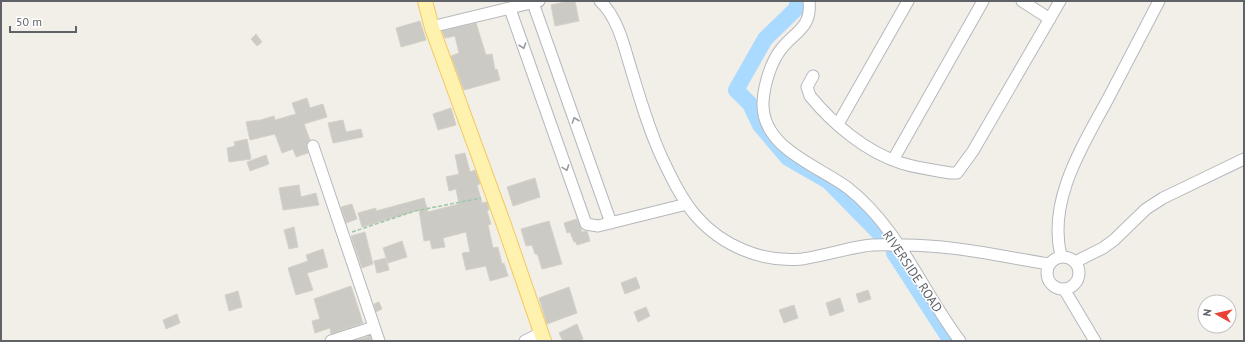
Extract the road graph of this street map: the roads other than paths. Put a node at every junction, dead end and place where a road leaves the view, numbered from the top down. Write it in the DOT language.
graph roads {
  1 [pos="425,1"];
  2 [pos="600,1"];
  3 [pos="809,1"];
  4 [pos="908,1"];
  5 [pos="983,1"];
  6 [pos="1022,1"];
  7 [pos="1060,1"];
  8 [pos="1159,1"];
  9 [pos="536,2"];
  10 [pos="510,9"];
  11 [pos="1050,19"];
  12 [pos="432,27"];
  13 [pos="813,76"];
  14 [pos="838,124"];
  15 [pos="313,146"];
  16 [pos="1244,159"];
  17 [pos="893,160"];
  18 [pos="687,204"];
  19 [pos="611,223"];
  20 [pos="899,245"];
  21 [pos="1062,256"];
  22 [pos="1075,262"];
  23 [pos="1049,264"];
  24 [pos="1064,289"];
  25 [pos="374,327"];
  26 [pos="543,337"];
  27 [pos="332,341"];
  28 [pos="379,341"];
  29 [pos="525,341"];
  30 [pos="960,341"];
  31 [pos="1095,341"];
  1 -- 12 [label="main road"];
  2 -- 18 [label="street"];
  3 -- 20 [label="street, RIVERSIDE ROAD"];
  4 -- 14 [label="street"];
  5 -- 17 [label="street"];
  6 -- 11 [label="street"];
  7 -- 11 [label="street"];
  8 -- 21 [label="street"];
  9 -- 10 [label="street"];
  19 -- 9 [label="street, one-way"];
  10 -- 12 [label="street"];
  10 -- 19 [label="street, one-way"];
  11 -- 17 [label="street"];
  12 -- 26 [label="main road"];
  13 -- 14 [label="street"];
  14 -- 17 [label="street"];
  15 -- 25 [label="street"];
  16 -- 22 [label="street"];
  18 -- 19 [label="street"];
  18 -- 20 [label="street"];
  20 -- 23 [label="street"];
  20 -- 30 [label="street, RIVERSIDE ROAD"];
  21 -- 22 [label="street"];
  21 -- 23 [label="street"];
  22 -- 24 [label="street"];
  23 -- 24 [label="street"];
  24 -- 31 [label="street"];
  25 -- 27 [label="street"];
  25 -- 28 [label="street"];
  26 -- 29 [label="street"];
}
